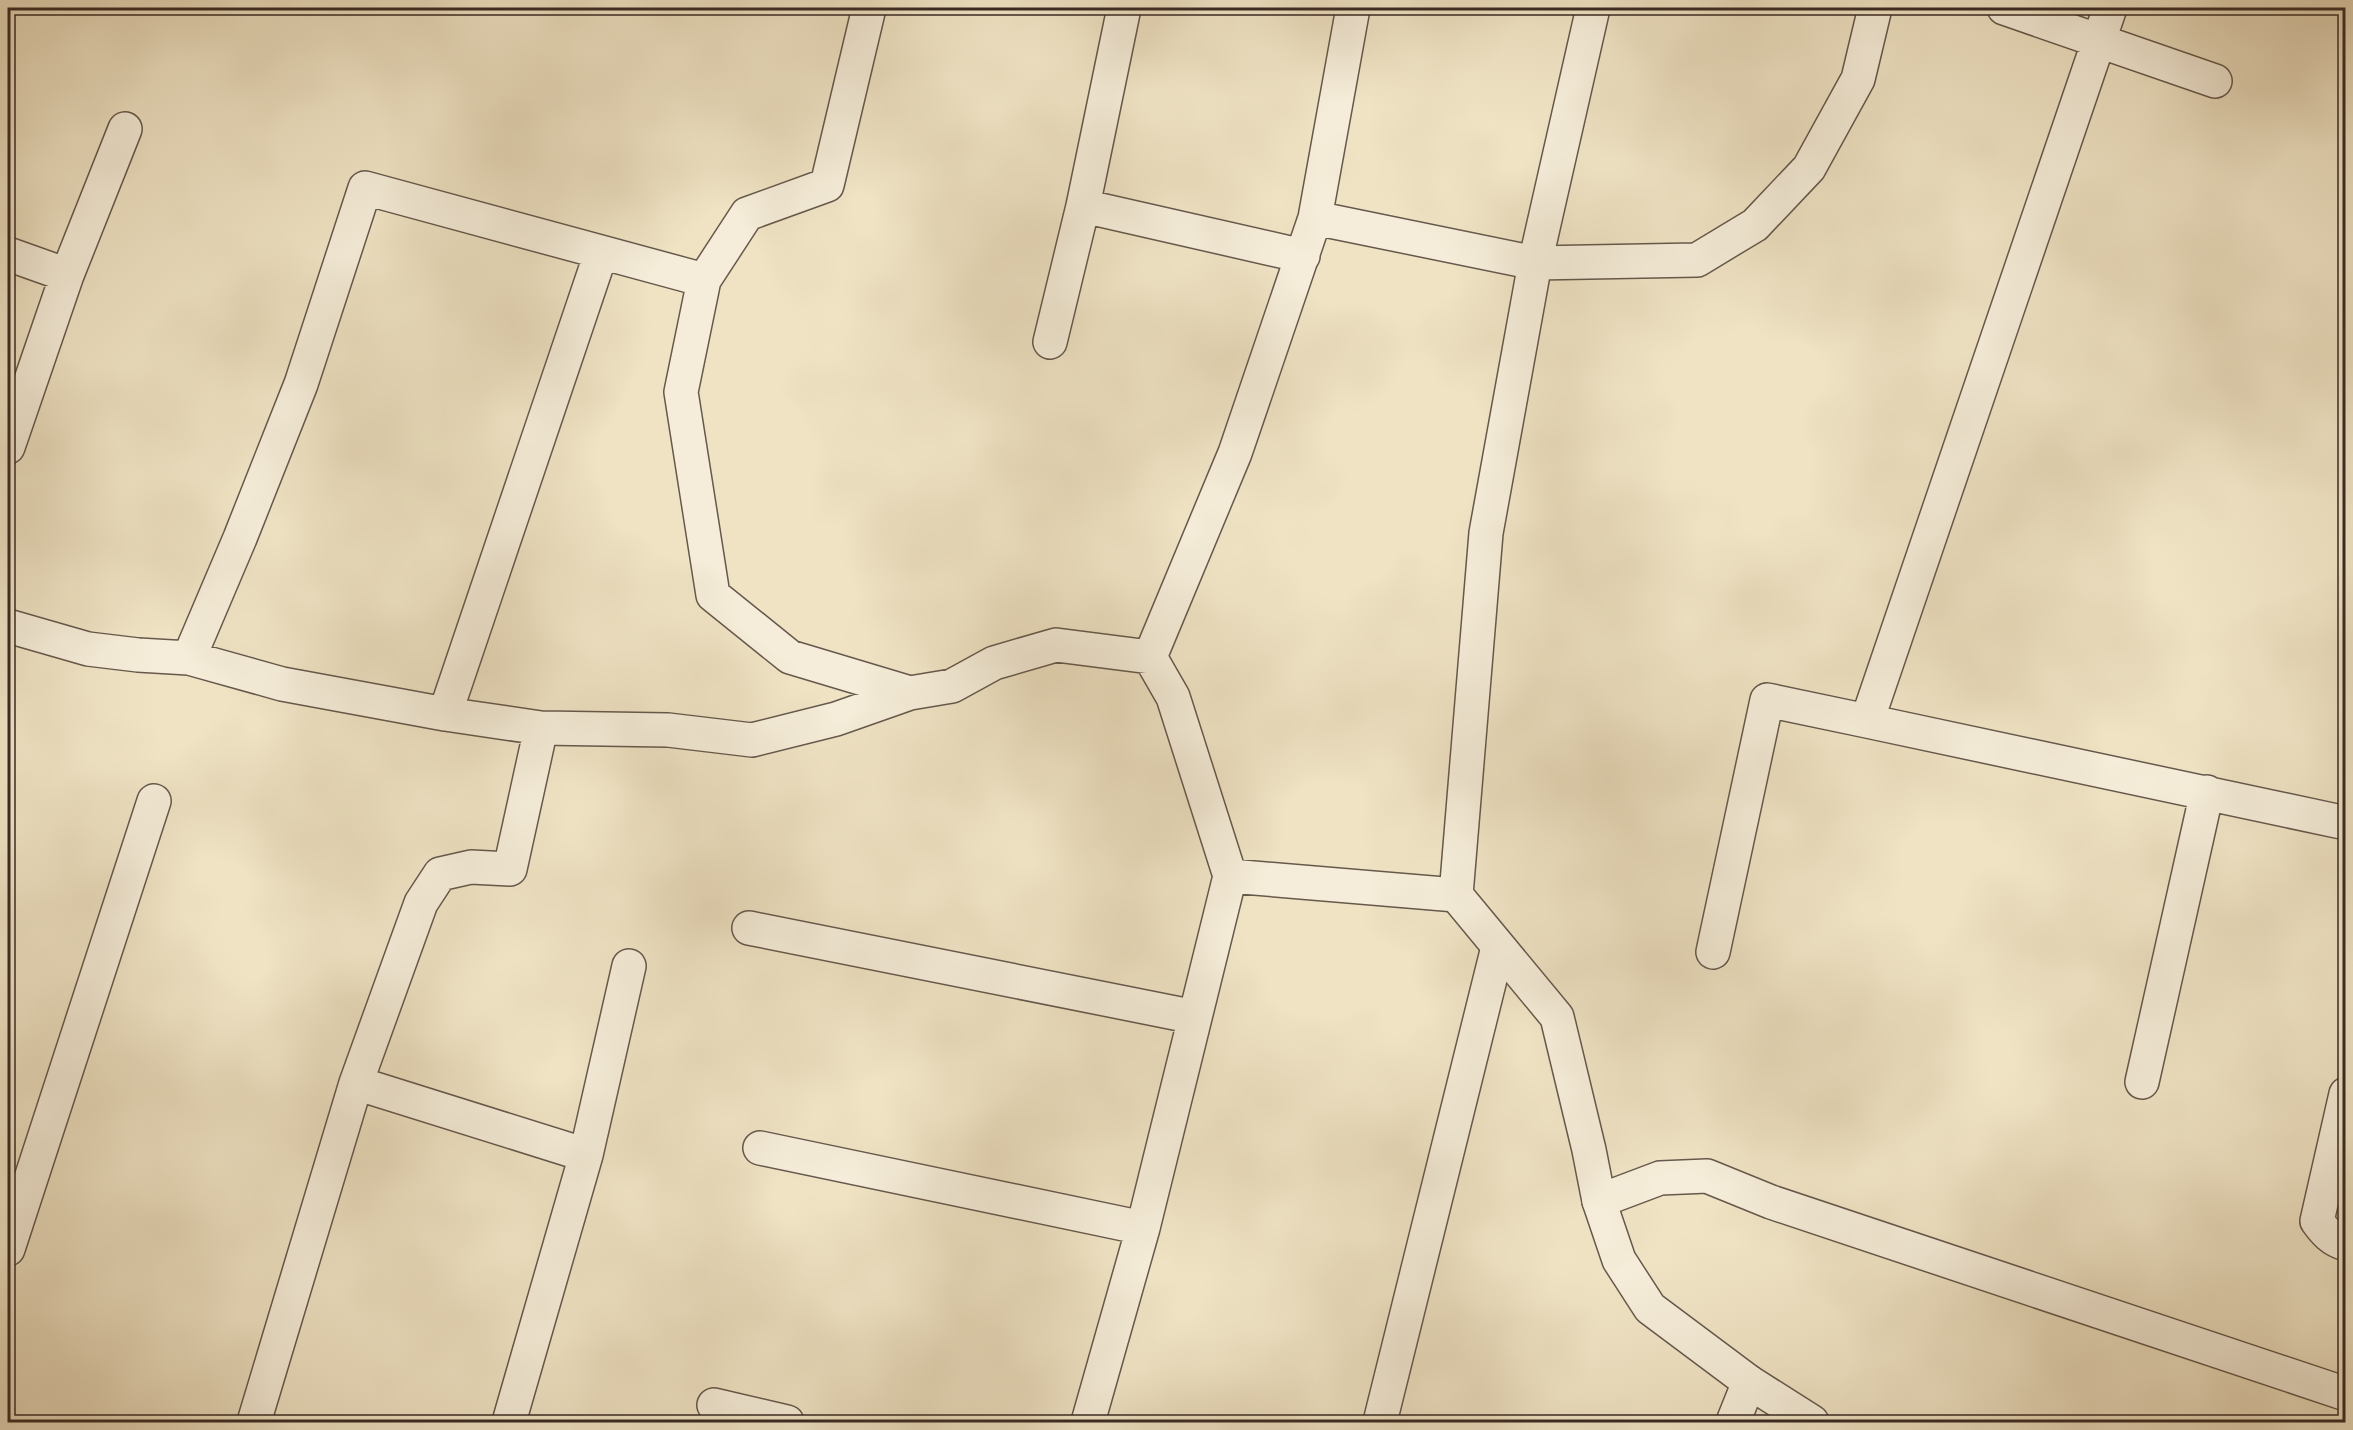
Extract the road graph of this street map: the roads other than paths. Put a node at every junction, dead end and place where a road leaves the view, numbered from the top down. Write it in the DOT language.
graph roads {
  1 [pos="869,8"];
  2 [pos="1124,8"];
  3 [pos="1353,8"];
  4 [pos="1593,8"];
  5 [pos="1875,8"];
  6 [pos="2004,8"];
  7 [pos="2110,8"];
  8 [pos="2098,40"];
  9 [pos="2215,81"];
  10 [pos="125,129"];
  11 [pos="1083,206"];
  12 [pos="1315,218"];
  13 [pos="601,253"];
  14 [pos="8,254"];
  15 [pos="1303,256"];
  16 [pos="1535,263"];
  17 [pos="68,275"];
  18 [pos="704,280"];
  19 [pos="1050,342"];
  20 [pos="8,447"];
  21 [pos="8,626"];
  22 [pos="1150,657"];
  23 [pos="189,658"];
  24 [pos="910,693"];
  25 [pos="445,714"];
  26 [pos="1868,721"];
  27 [pos="541,728"];
  28 [pos="2207,792"];
  29 [pos="154,801"];
  30 [pos="2346,823"];
  31 [pos="1230,876"];
  32 [pos="1456,895"];
  33 [pos="749,928"];
  34 [pos="1497,947"];
  35 [pos="1713,952"];
  36 [pos="629,966"];
  37 [pos="1195,1017"];
  38 [pos="2142,1082"];
  39 [pos="356,1083"];
  40 [pos="2346,1094"];
  41 [pos="760,1148"];
  42 [pos="586,1155"];
  43 [pos="1599,1201"];
  44 [pos="1143,1228"];
  45 [pos="2346,1244"];
  46 [pos="8,1249"];
  47 [pos="1749,1382"];
  48 [pos="2346,1394"];
  49 [pos="714,1405"];
  50 [pos="254,1422"];
  51 [pos="509,1422"];
  52 [pos="787,1422"];
  53 [pos="1088,1422"];
  54 [pos="1380,1422"];
  55 [pos="1733,1422"];
  56 [pos="1812,1422"];
  1 -- 18 [label="street"];
  2 -- 11 [label="street"];
  3 -- 12 [label="street"];
  4 -- 16 [label="street"];
  5 -- 16 [label="street"];
  6 -- 8 [label="street"];
  7 -- 8 [label="street"];
  8 -- 9 [label="street"];
  8 -- 26 [label="street"];
  10 -- 17 [label="street"];
  11 -- 15 [label="street"];
  11 -- 19 [label="street"];
  12 -- 15 [label="street"];
  12 -- 16 [label="street"];
  13 -- 18 [label="street"];
  13 -- 23 [label="street"];
  13 -- 25 [label="street"];
  14 -- 17 [label="street"];
  15 -- 22 [label="street"];
  16 -- 32 [label="street"];
  17 -- 20 [label="street"];
  18 -- 24 [label="street"];
  21 -- 23 [label="street"];
  22 -- 24 [label="street"];
  22 -- 31 [label="street"];
  23 -- 25 [label="street"];
  24 -- 27 [label="street"];
  25 -- 27 [label="street"];
  26 -- 28 [label="street"];
  26 -- 35 [label="street"];
  27 -- 39 [label="street"];
  28 -- 30 [label="street"];
  28 -- 38 [label="street"];
  29 -- 46 [label="street"];
  31 -- 32 [label="street"];
  31 -- 37 [label="street"];
  32 -- 34 [label="street"];
  33 -- 37 [label="street"];
  34 -- 43 [label="street"];
  34 -- 54 [label="street"];
  36 -- 42 [label="street"];
  37 -- 44 [label="street"];
  39 -- 42 [label="street"];
  39 -- 50 [label="street"];
  40 -- 45 [label="street"];
  41 -- 44 [label="street"];
  42 -- 51 [label="street"];
  43 -- 47 [label="street"];
  43 -- 48 [label="street"];
  44 -- 53 [label="street"];
  47 -- 55 [label="street"];
  47 -- 56 [label="street"];
  49 -- 52 [label="street"];
}
